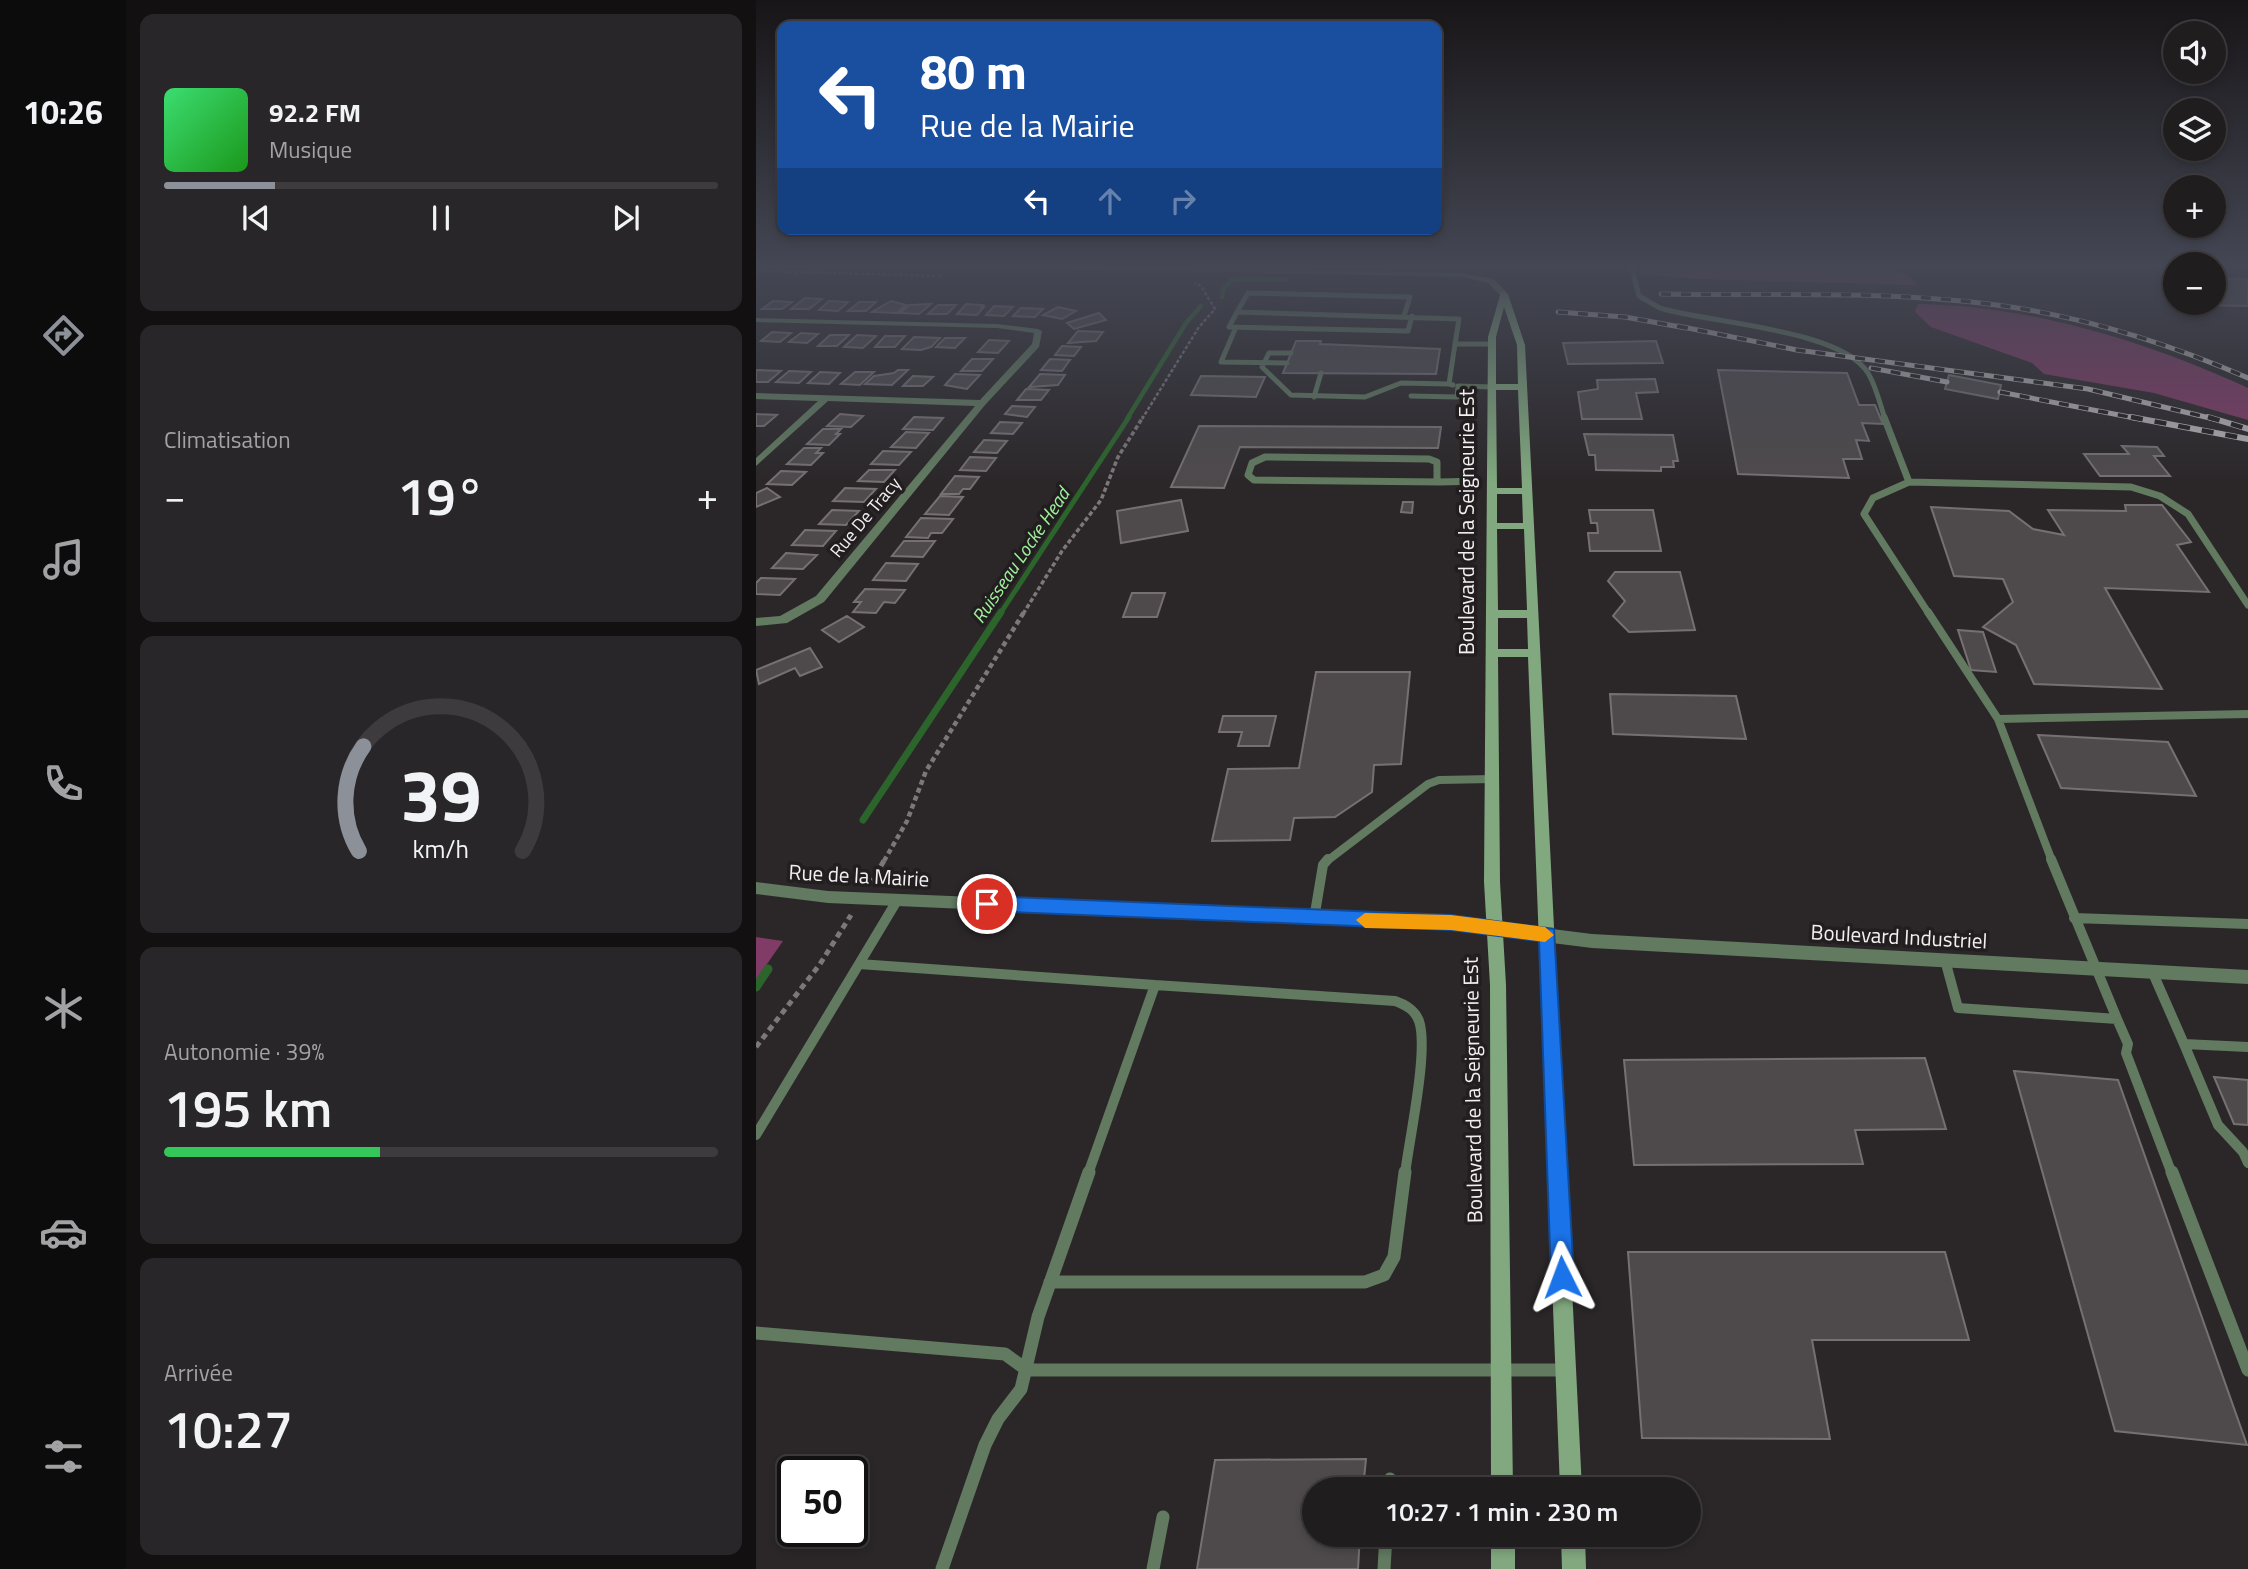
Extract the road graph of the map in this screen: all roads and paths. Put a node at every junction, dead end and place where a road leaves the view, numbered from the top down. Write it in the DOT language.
graph roads {
  1 [pos="1037,337"];
  2 [pos="1193,337"];
  3 [pos="1232,337"];
  4 [pos="1456,337"];
  5 [pos="1494,337"];
  6 [pos="1520,337"];
  7 [pos="1801,337"];
  8 [pos="1455,344"];
  9 [pos="1492,344"];
  10 [pos="1291,353"];
  11 [pos="1264,363"];
  12 [pos="1287,363"];
  13 [pos="1321,373"];
  14 [pos="1449,384"];
  15 [pos="1458,386"];
  16 [pos="1492,387"];
  17 [pos="1523,387"];
  18 [pos="756,396"];
  19 [pos="1411,396"];
  20 [pos="1314,397"];
  21 [pos="825,399"];
  22 [pos="982,403"];
  23 [pos="756,463"];
  24 [pos="1478,481"];
  25 [pos="1440,482"];
  26 [pos="1909,482"];
  27 [pos="1492,491"];
  28 [pos="1527,491"];
  29 [pos="1492,526"];
  30 [pos="1528,526"];
  31 [pos="2248,605"];
  32 [pos="1492,614"];
  33 [pos="1533,614"];
  34 [pos="756,622"];
  35 [pos="1492,653"];
  36 [pos="1535,653"];
  37 [pos="2248,714"];
  38 [pos="1998,719"];
  39 [pos="1492,779"];
  40 [pos="873,878"];
  41 [pos="756,888"];
  42 [pos="898,899"];
  43 [pos="2074,918"];
  44 [pos="1314,919"];
  45 [pos="2248,924"];
  46 [pos="844,925"];
  47 [pos="1494,927"];
  48 [pos="1547,935"];
  49 [pos="1945,960"];
  50 [pos="859,964"];
  51 [pos="2094,968"];
  52 [pos="2152,971"];
  53 [pos="2248,977"];
  54 [pos="1155,985"];
  55 [pos="2117,1019"];
  56 [pos="2184,1044"];
  57 [pos="756,1047"];
  58 [pos="2248,1047"];
  59 [pos="756,1135"];
  60 [pos="2248,1163"];
  61 [pos="1050,1282"];
  62 [pos="756,1333"];
  63 [pos="1027,1370"];
  64 [pos="1502,1370"];
  65 [pos="1566,1370"];
  66 [pos="2248,1370"];
  67 [pos="1503,1477"];
  68 [pos="1570,1477"];
  69 [pos="1163,1517"];
  70 [pos="1386,1547"];
  71 [pos="1503,1547"];
  72 [pos="1573,1547"];
  73 [pos="942,1569"];
  74 [pos="1153,1569"];
  75 [pos="1384,1569"];
  76 [pos="1503,1569"];
  77 [pos="1574,1569"];
  1 -- 22 [label="street, Rue De Tracy"];
  2 -- 40 [label="path"];
  3 -- 11 [label="lane"];
  4 -- 8 [label="lane"];
  5 -- 9 [label="main road, Boulevard de la Seigneurie Est"];
  6 -- 17 [label="main road"];
  7 -- 26 [label="lane"];
  8 -- 9 [label="lane"];
  8 -- 14 [label="lane"];
  9 -- 16 [label="main road, Boulevard de la Seigneurie Est"];
  10 -- 11 [label="lane"];
  11 -- 12 [label="lane"];
  11 -- 20 [label="lane"];
  13 -- 20 [label="lane"];
  14 -- 15 [label="lane"];
  14 -- 20 [label="lane"];
  15 -- 16 [label="lane"];
  15 -- 19 [label="lane"];
  16 -- 17 [label="main road"];
  16 -- 27 [label="main road, Boulevard de la Seigneurie Est"];
  17 -- 28 [label="main road"];
  18 -- 21 [label="street"];
  21 -- 22 [label="street"];
  21 -- 23 [label="street"];
  22 -- 34 [label="street, Rue De Tracy"];
  24 -- 25 [label="lane"];
  25 -- 25 [label="lane"];
  26 -- 31 [label="lane"];
  26 -- 38 [label="lane"];
  27 -- 28 [label="main road"];
  27 -- 29 [label="main road, Boulevard de la Seigneurie Est"];
  28 -- 30 [label="main road"];
  29 -- 30 [label="main road"];
  29 -- 32 [label="main road, Boulevard de la Seigneurie Est"];
  30 -- 33 [label="main road"];
  32 -- 33 [label="main road"];
  32 -- 35 [label="main road, Boulevard de la Seigneurie Est"];
  33 -- 36 [label="main road"];
  35 -- 36 [label="main road"];
  35 -- 39 [label="main road, Boulevard de la Seigneurie Est"];
  36 -- 48 [label="main road"];
  37 -- 38 [label="lane"];
  38 -- 43 [label="lane"];
  39 -- 44 [label="lane"];
  39 -- 47 [label="main road, Boulevard de la Seigneurie Est"];
  41 -- 42 [label="street, Rue de la Mairie"];
  42 -- 44 [label="street, Rue de la Mairie"];
  42 -- 50 [label="lane"];
  43 -- 45 [label="lane"];
  43 -- 51 [label="lane"];
  44 -- 47 [label="street, Rue de la Mairie"];
  46 -- 57 [label="path"];
  47 -- 48 [label="street, Rue de la Mairie"];
  47 -- 64 [label="main road, Boulevard de la Seigneurie Est"];
  48 -- 49 [label="street, Boulevard Industriel"];
  48 -- 65 [label="main road"];
  49 -- 51 [label="street, Boulevard Industriel"];
  49 -- 55 [label="lane"];
  50 -- 54 [label="lane"];
  50 -- 59 [label="lane"];
  51 -- 52 [label="street, Boulevard Industriel"];
  51 -- 55 [label="lane"];
  52 -- 53 [label="street, Boulevard Industriel"];
  52 -- 56 [label="lane"];
  54 -- 61 [label="lane"];
  54 -- 61 [label="lane"];
  55 -- 66 [label="lane"];
  56 -- 58 [label="lane"];
  56 -- 60 [label="lane"];
  61 -- 63 [label="lane"];
  62 -- 63 [label="lane"];
  63 -- 64 [label="lane"];
  63 -- 73 [label="lane"];
  64 -- 65 [label="lane"];
  64 -- 67 [label="main road, Boulevard de la Seigneurie Est"];
  65 -- 68 [label="main road"];
  69 -- 74 [label="lane"];
  70 -- 75 [label="lane"];
  71 -- 76 [label="main road"];
  72 -- 77 [label="main road"];
}
